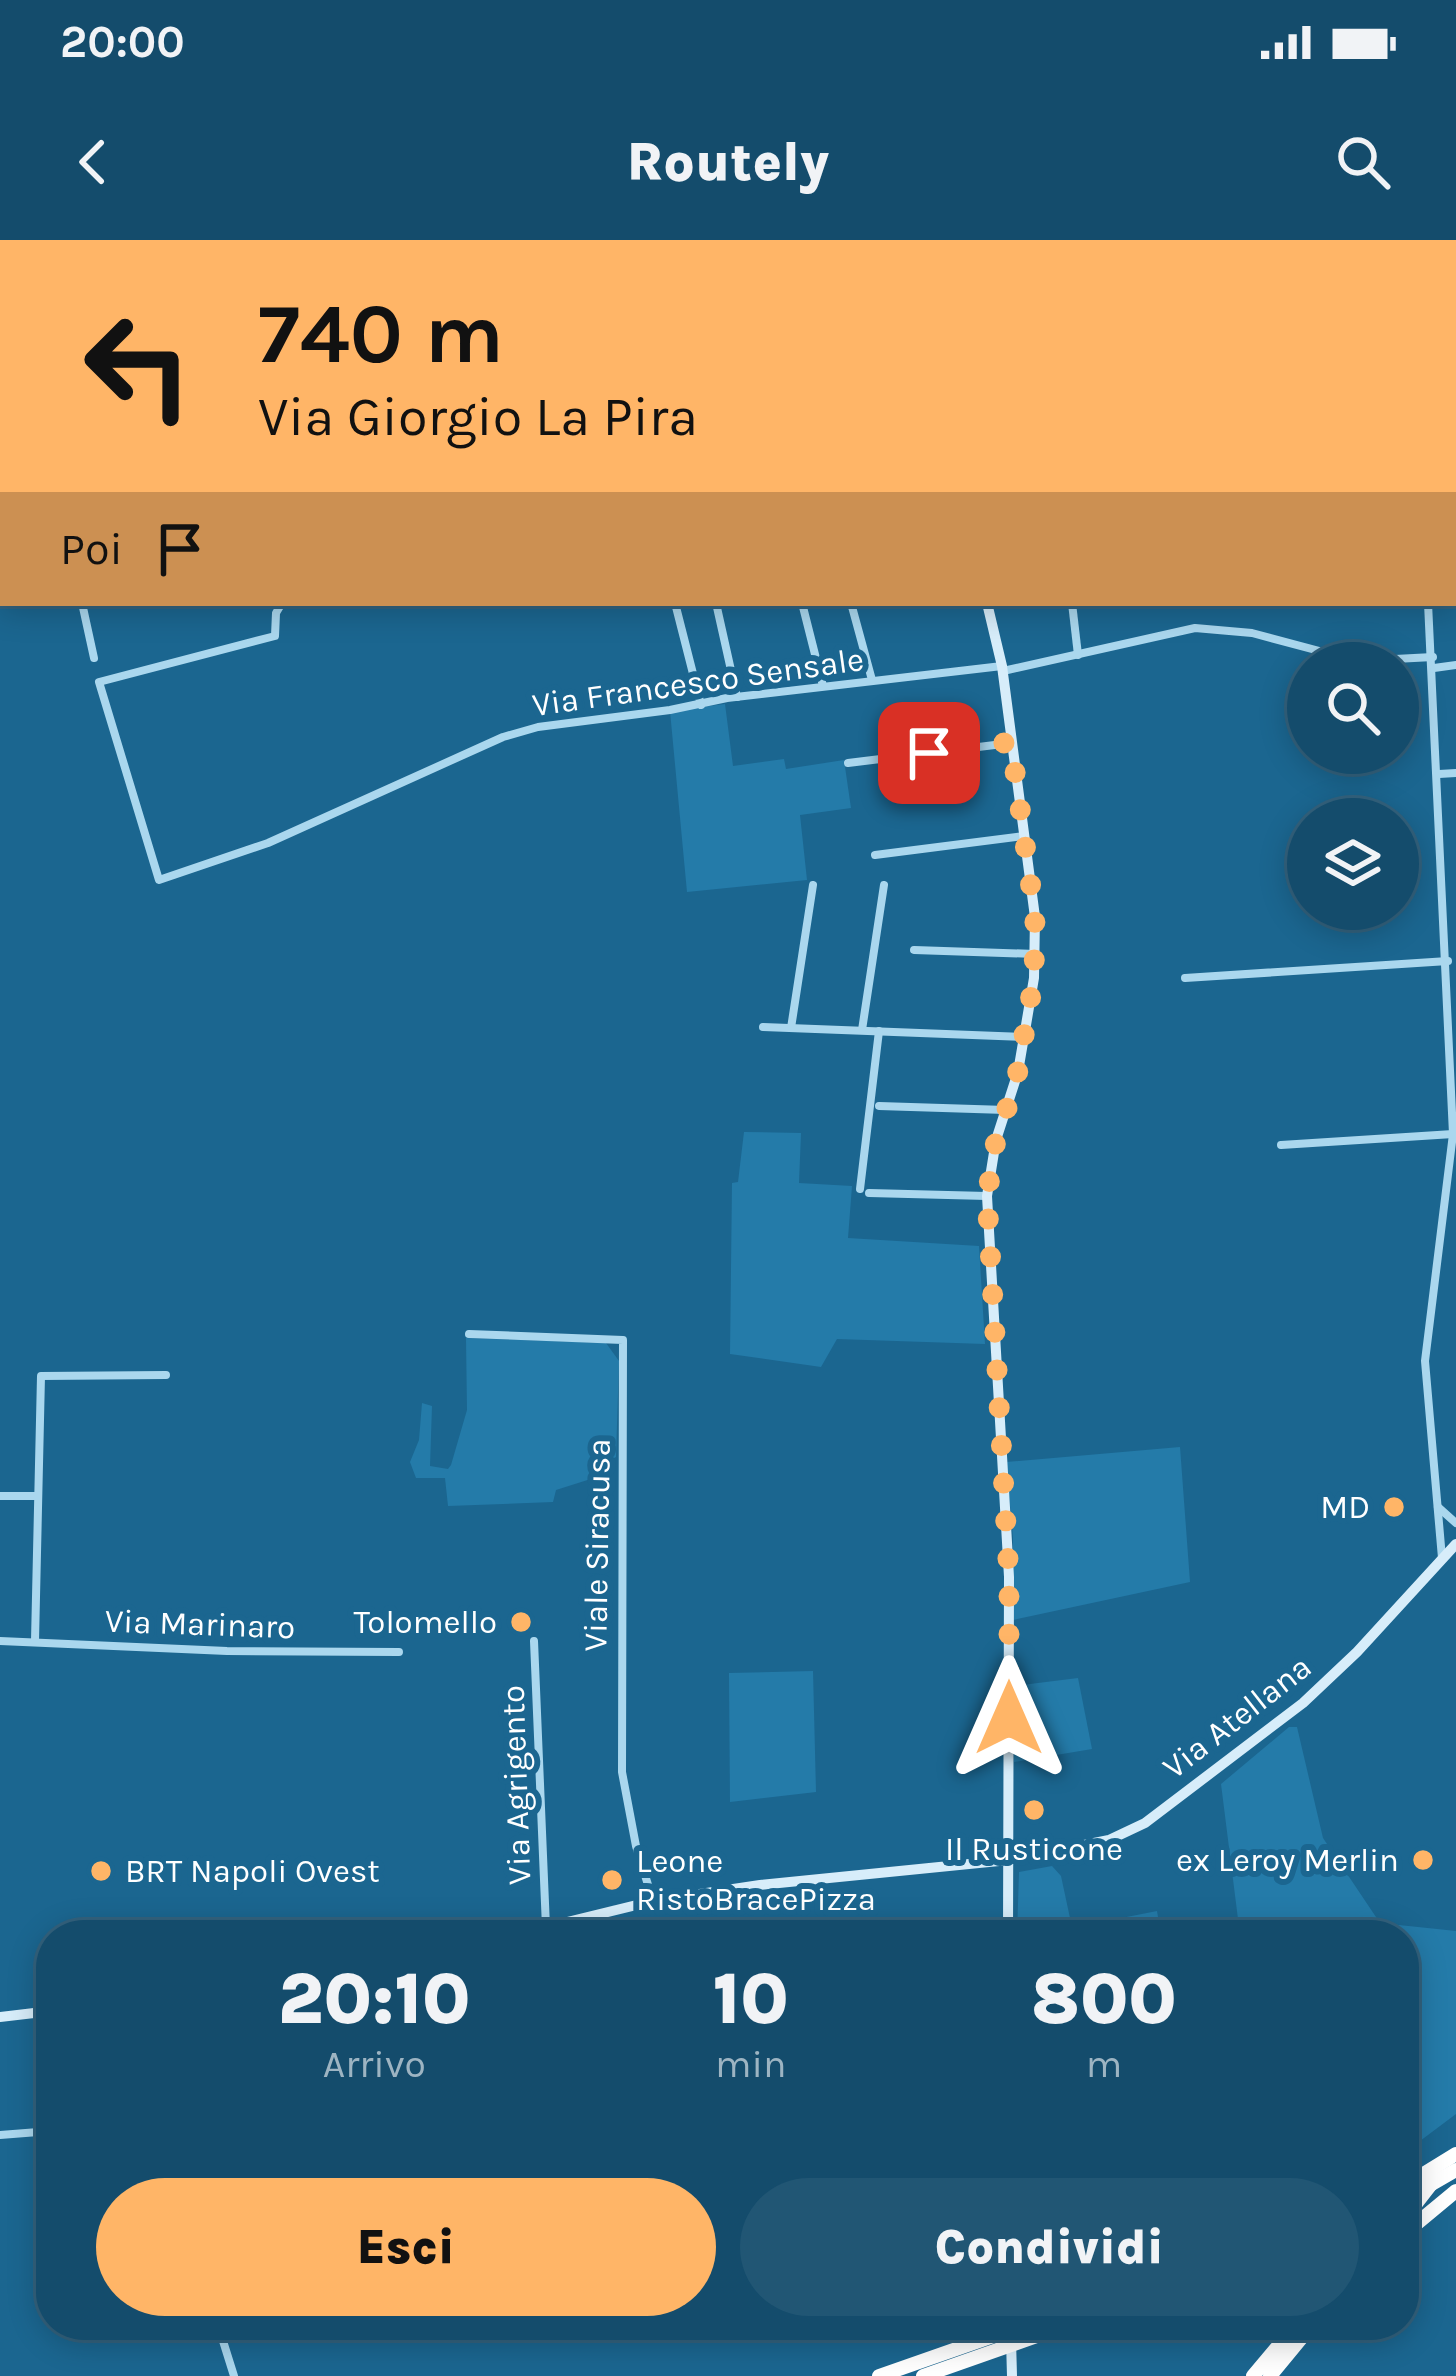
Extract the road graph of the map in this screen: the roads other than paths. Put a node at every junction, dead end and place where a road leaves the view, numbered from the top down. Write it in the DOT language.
graph roads {
  1 [pos="83,606"];
  2 [pos="280,606"];
  3 [pos="676,606"];
  4 [pos="717,606"];
  5 [pos="803,606"];
  6 [pos="852,606"];
  7 [pos="988,606"];
  8 [pos="1072,606"];
  9 [pos="1428,606"];
  10 [pos="1078,655"];
  11 [pos="1433,656"];
  12 [pos="94,658"];
  13 [pos="1456,665"];
  14 [pos="1433,668"];
  15 [pos="1003,669"];
  16 [pos="872,680"];
  17 [pos="823,686"];
  18 [pos="737,697"];
  19 [pos="701,704"];
  20 [pos="1011,742"];
  21 [pos="848,763"];
  22 [pos="1456,773"];
  23 [pos="1439,774"];
  24 [pos="1024,836"];
  25 [pos="874,855"];
  26 [pos="813,885"];
  27 [pos="884,885"];
  28 [pos="914,950"];
  29 [pos="1035,954"];
  30 [pos="1448,961"];
  31 [pos="1185,978"];
  32 [pos="763,1027"];
  33 [pos="790,1028"];
  34 [pos="862,1030"];
  35 [pos="879,1031"];
  36 [pos="1024,1037"];
  37 [pos="879,1106"];
  38 [pos="1006,1110"];
  39 [pos="1453,1134"];
  40 [pos="1281,1145"];
  41 [pos="1454,1161"];
  42 [pos="987,1196"];
  43 [pos="469,1334"];
  44 [pos="166,1375"];
  45 [pos="0,1496"];
  46 [pos="38,1496"];
  47 [pos="1437,1506"];
  48 [pos="1456,1523"];
  49 [pos="1456,1544"];
  50 [pos="1442,1559"];
  51 [pos="0,1641"];
  52 [pos="35,1641"];
  53 [pos="534,1641"];
  54 [pos="399,1652"];
  55 [pos="1009,1860"];
  56 [pos="653,1901"];
  57 [pos="546,1920"];
  58 [pos="575,1920"];
  59 [pos="1008,1920"];
  60 [pos="36,2013"];
  61 [pos="0,2017"];
  62 [pos="36,2132"];
  63 [pos="0,2135"];
  64 [pos="1456,2152"];
  65 [pos="1456,2170"];
  66 [pos="1419,2176"];
  67 [pos="1419,2191"];
  68 [pos="1456,2191"];
  69 [pos="1419,2199"];
  70 [pos="1419,2222"];
  71 [pos="222,2340"];
  72 [pos="982,2340"];
  73 [pos="1011,2340"];
  74 [pos="1025,2340"];
  75 [pos="1283,2340"];
  76 [pos="1300,2340"];
  77 [pos="233,2376"];
  78 [pos="879,2376"];
  79 [pos="923,2376"];
  80 [pos="1012,2376"];
  81 [pos="1253,2376"];
  82 [pos="1270,2376"];
  1 -- 12 [label="street"];
  2 -- 19 [label="street, Via Francesco Sensale"];
  3 -- 19 [label="street"];
  4 -- 18 [label="street"];
  5 -- 17 [label="street"];
  6 -- 16 [label="street"];
  7 -- 15 [label="street"];
  8 -- 10 [label="street"];
  9 -- 11 [label="street"];
  10 -- 11 [label="street, Via Francesco Sensale"];
  10 -- 15 [label="street, Via Francesco Sensale"];
  11 -- 14 [label="street"];
  13 -- 14 [label="street"];
  14 -- 23 [label="street"];
  15 -- 16 [label="street, Via Francesco Sensale"];
  15 -- 20 [label="street"];
  16 -- 17 [label="street, Via Francesco Sensale"];
  17 -- 18 [label="street, Via Francesco Sensale"];
  18 -- 19 [label="street, Via Francesco Sensale"];
  20 -- 21 [label="street"];
  20 -- 24 [label="street"];
  22 -- 23 [label="street"];
  23 -- 30 [label="street"];
  24 -- 25 [label="street"];
  24 -- 29 [label="street"];
  26 -- 33 [label="street"];
  27 -- 34 [label="street"];
  28 -- 29 [label="street"];
  29 -- 36 [label="street"];
  30 -- 31 [label="street"];
  30 -- 39 [label="street"];
  32 -- 33 [label="street"];
  33 -- 34 [label="street"];
  34 -- 35 [label="street"];
  35 -- 36 [label="street"];
  35 -- 42 [label="street"];
  36 -- 38 [label="street"];
  37 -- 38 [label="street"];
  38 -- 42 [label="street"];
  39 -- 40 [label="street"];
  39 -- 41 [label="street"];
  41 -- 47 [label="street"];
  42 -- 55 [label="street"];
  43 -- 56 [label="street, Viale Siracusa"];
  44 -- 46 [label="street"];
  45 -- 46 [label="street"];
  46 -- 52 [label="street"];
  47 -- 48 [label="street"];
  47 -- 50 [label="street"];
  49 -- 50 [label="street, Via Atellana"];
  50 -- 55 [label="street, Via Atellana"];
  51 -- 52 [label="street, Via Marinaro"];
  52 -- 54 [label="street, Via Marinaro"];
  53 -- 57 [label="street, Via Agrigento"];
  55 -- 56 [label="street, Via Atellana"];
  55 -- 59 [label="street"];
  56 -- 58 [label="street, Via Atellana"];
  60 -- 61 [label="street"];
  62 -- 63 [label="street"];
  64 -- 66 [label="highway, bridge"];
  64 -- 69 [label="highway"];
  65 -- 67 [label="highway, bridge"];
  68 -- 70 [label="highway"];
  71 -- 77 [label="street"];
  72 -- 78 [label="highway, bridge"];
  73 -- 80 [label="street"];
  74 -- 79 [label="highway, bridge"];
  75 -- 81 [label="highway"];
  76 -- 82 [label="highway"];
}
